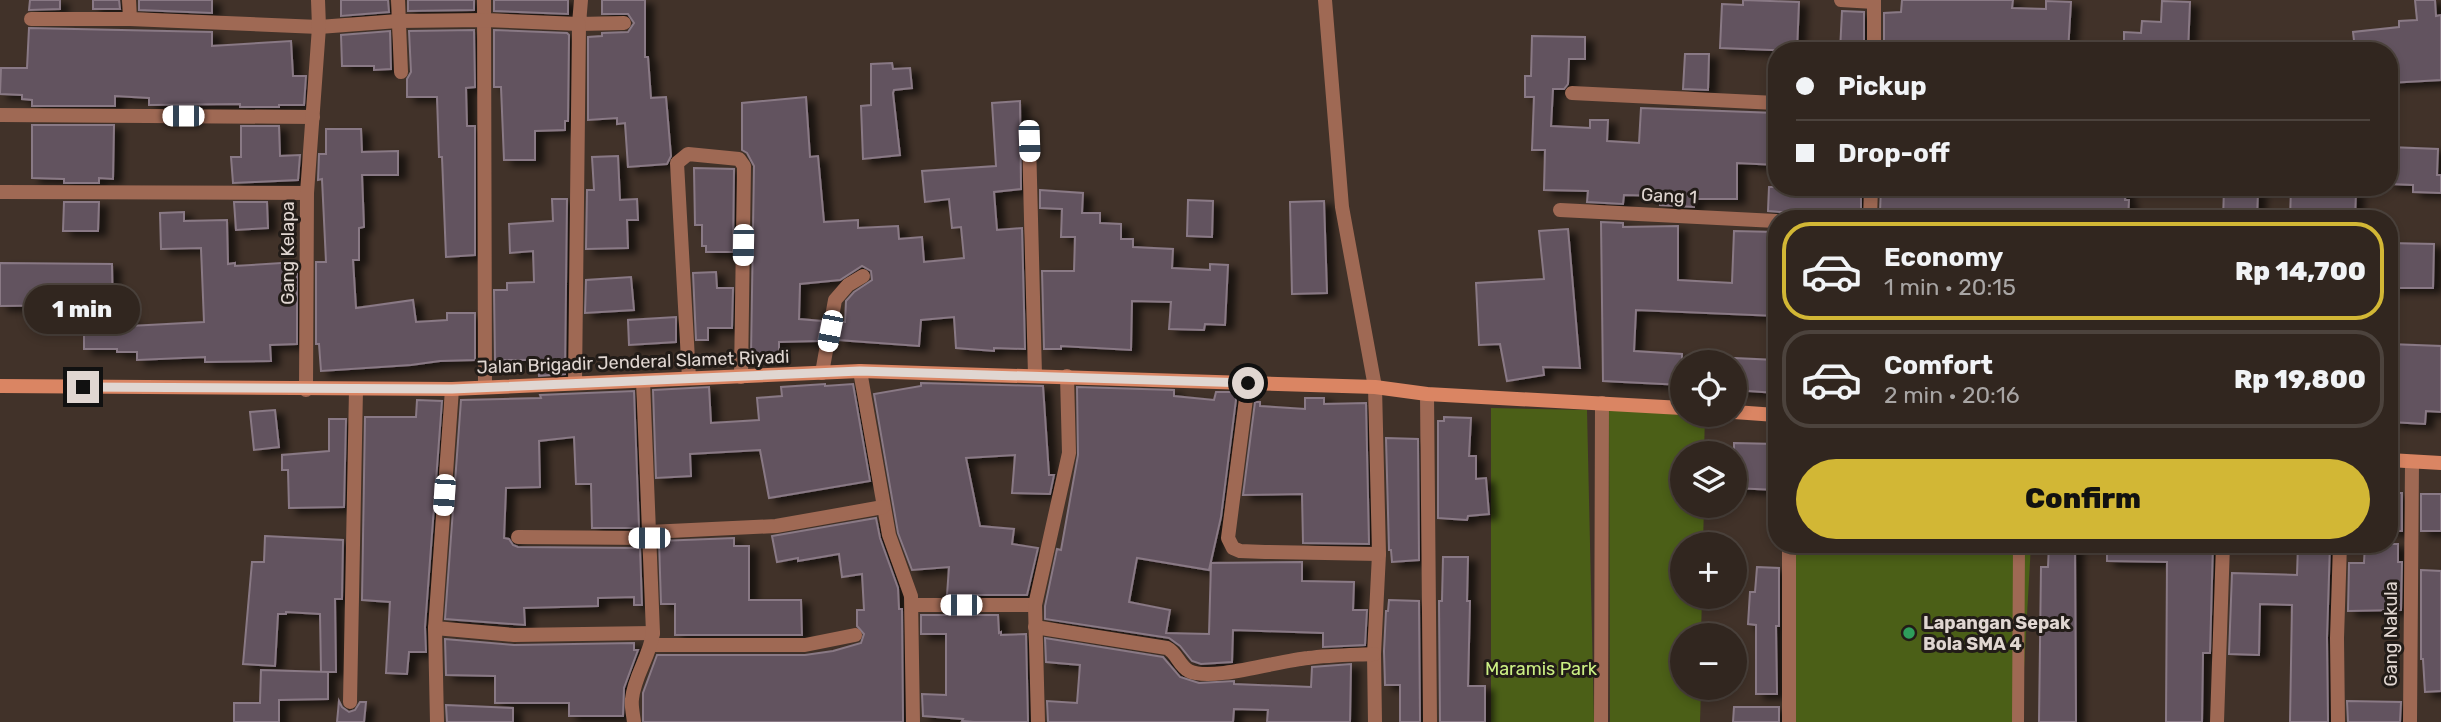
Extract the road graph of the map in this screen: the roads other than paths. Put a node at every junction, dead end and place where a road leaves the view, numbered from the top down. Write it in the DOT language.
graph roads {
  1 [pos="129,0"];
  2 [pos="318,0"];
  3 [pos="398,0"];
  4 [pos="484,0"];
  5 [pos="581,0"];
  6 [pos="1325,0"];
  7 [pos="1841,0"];
  8 [pos="1874,1"];
  9 [pos="31,19"];
  10 [pos="130,19"];
  11 [pos="484,20"];
  12 [pos="398,22"];
  13 [pos="579,23"];
  14 [pos="624,23"];
  15 [pos="319,27"];
  16 [pos="1874,42"];
  17 [pos="401,72"];
  18 [pos="1572,93"];
  19 [pos="1768,103"];
  20 [pos="0,115"];
  21 [pos="313,117"];
  22 [pos="1029,141"];
  23 [pos="0,192"];
  24 [pos="307,193"];
  25 [pos="1560,211"];
  26 [pos="1768,221"];
  27 [pos="863,276"];
  28 [pos="860,371"];
  29 [pos="822,373"];
  30 [pos="1035,375"];
  31 [pos="1067,376"];
  32 [pos="741,377"];
  33 [pos="689,378"];
  34 [pos="643,381"];
  35 [pos="575,383"];
  36 [pos="1248,383"];
  37 [pos="0,386"];
  38 [pos="485,386"];
  39 [pos="1375,387"];
  40 [pos="356,389"];
  41 [pos="452,389"];
  42 [pos="306,390"];
  43 [pos="1427,394"];
  44 [pos="1602,403"];
  45 [pos="1670,407"];
  46 [pos="1747,413"];
  47 [pos="1768,414"];
  48 [pos="2398,461"];
  49 [pos="2412,462"];
  50 [pos="2441,463"];
  51 [pos="883,507"];
  52 [pos="649,535"];
  53 [pos="518,537"];
  54 [pos="1789,553"];
  55 [pos="2019,553"];
  56 [pos="2222,553"];
  57 [pos="2340,553"];
  58 [pos="1378,554"];
  59 [pos="912,605"];
  60 [pos="1035,605"];
  61 [pos="1035,627"];
  62 [pos="435,628"];
  63 [pos="855,635"];
  64 [pos="652,639"];
  65 [pos="1374,654"];
  66 [pos="350,702"];
  67 [pos="437,722"];
  68 [pos="634,722"];
  69 [pos="913,722"];
  70 [pos="1038,722"];
  71 [pos="1375,722"];
  72 [pos="1430,722"];
  73 [pos="1601,722"];
  74 [pos="1789,722"];
  75 [pos="2018,722"];
  76 [pos="2217,722"];
  77 [pos="2338,722"];
  78 [pos="2410,722"];
  1 -- 10 [label="street"];
  2 -- 15 [label="street, Gang Kelapa"];
  3 -- 12 [label="street"];
  4 -- 11 [label="street"];
  5 -- 13 [label="street"];
  6 -- 39 [label="street"];
  7 -- 8 [label="street"];
  8 -- 16 [label="street"];
  9 -- 10 [label="street"];
  10 -- 15 [label="street"];
  11 -- 12 [label="street"];
  11 -- 13 [label="street"];
  11 -- 38 [label="street"];
  12 -- 15 [label="street"];
  12 -- 17 [label="street"];
  13 -- 14 [label="street"];
  13 -- 35 [label="street"];
  15 -- 21 [label="street, Gang Kelapa"];
  18 -- 19 [label="street"];
  20 -- 21 [label="street"];
  21 -- 24 [label="street, Gang Kelapa"];
  22 -- 30 [label="street"];
  23 -- 24 [label="street"];
  24 -- 42 [label="street, Gang Kelapa"];
  25 -- 26 [label="street, Gang 1"];
  27 -- 29 [label="street"];
  28 -- 29 [label="main road, Jalan Brigadir Jenderal Slamet Riyadi"];
  28 -- 30 [label="main road, Jalan Brigadir Jenderal Slamet Riyadi"];
  28 -- 51 [label="street"];
  29 -- 32 [label="main road, Jalan Brigadir Jenderal Slamet Riyadi"];
  30 -- 31 [label="main road, Jalan Brigadir Jenderal Slamet Riyadi"];
  31 -- 36 [label="main road, Jalan Brigadir Jenderal Slamet Riyadi"];
  31 -- 60 [label="street"];
  32 -- 33 [label="main road, Jalan Brigadir Jenderal Slamet Riyadi"];
  32 -- 33 [label="street"];
  33 -- 34 [label="main road, Jalan Brigadir Jenderal Slamet Riyadi"];
  34 -- 35 [label="main road, Jalan Brigadir Jenderal Slamet Riyadi"];
  34 -- 52 [label="street"];
  35 -- 38 [label="main road, Jalan Brigadir Jenderal Slamet Riyadi"];
  36 -- 39 [label="main road, Jalan Brigadir Jenderal Slamet Riyadi"];
  36 -- 58 [label="street"];
  37 -- 42 [label="main road, Jalan Brigadir Jenderal Slamet Riyadi"];
  38 -- 41 [label="main road, Jalan Brigadir Jenderal Slamet Riyadi"];
  39 -- 43 [label="main road, Jalan Brigadir Jenderal Slamet Riyadi"];
  39 -- 58 [label="street"];
  40 -- 41 [label="main road, Jalan Brigadir Jenderal Slamet Riyadi"];
  40 -- 42 [label="main road, Jalan Brigadir Jenderal Slamet Riyadi"];
  40 -- 66 [label="street"];
  41 -- 62 [label="street"];
  43 -- 44 [label="main road, Jalan Brigadir Jenderal Slamet Riyadi"];
  43 -- 72 [label="street"];
  44 -- 45 [label="main road, Jalan Brigadir Jenderal Slamet Riyadi"];
  44 -- 73 [label="street"];
  46 -- 47 [label="main road"];
  48 -- 49 [label="main road"];
  49 -- 50 [label="main road"];
  49 -- 78 [label="street, Gang Nakula"];
  51 -- 52 [label="street"];
  51 -- 59 [label="street"];
  52 -- 53 [label="street"];
  52 -- 64 [label="street"];
  54 -- 74 [label="street"];
  55 -- 75 [label="lane"];
  56 -- 76 [label="street"];
  57 -- 77 [label="street"];
  58 -- 65 [label="street"];
  59 -- 60 [label="street"];
  59 -- 69 [label="street"];
  60 -- 61 [label="street"];
  61 -- 65 [label="street"];
  61 -- 70 [label="street"];
  62 -- 64 [label="street"];
  62 -- 67 [label="street"];
  63 -- 64 [label="street"];
  64 -- 68 [label="street"];
  65 -- 71 [label="street"];
}
